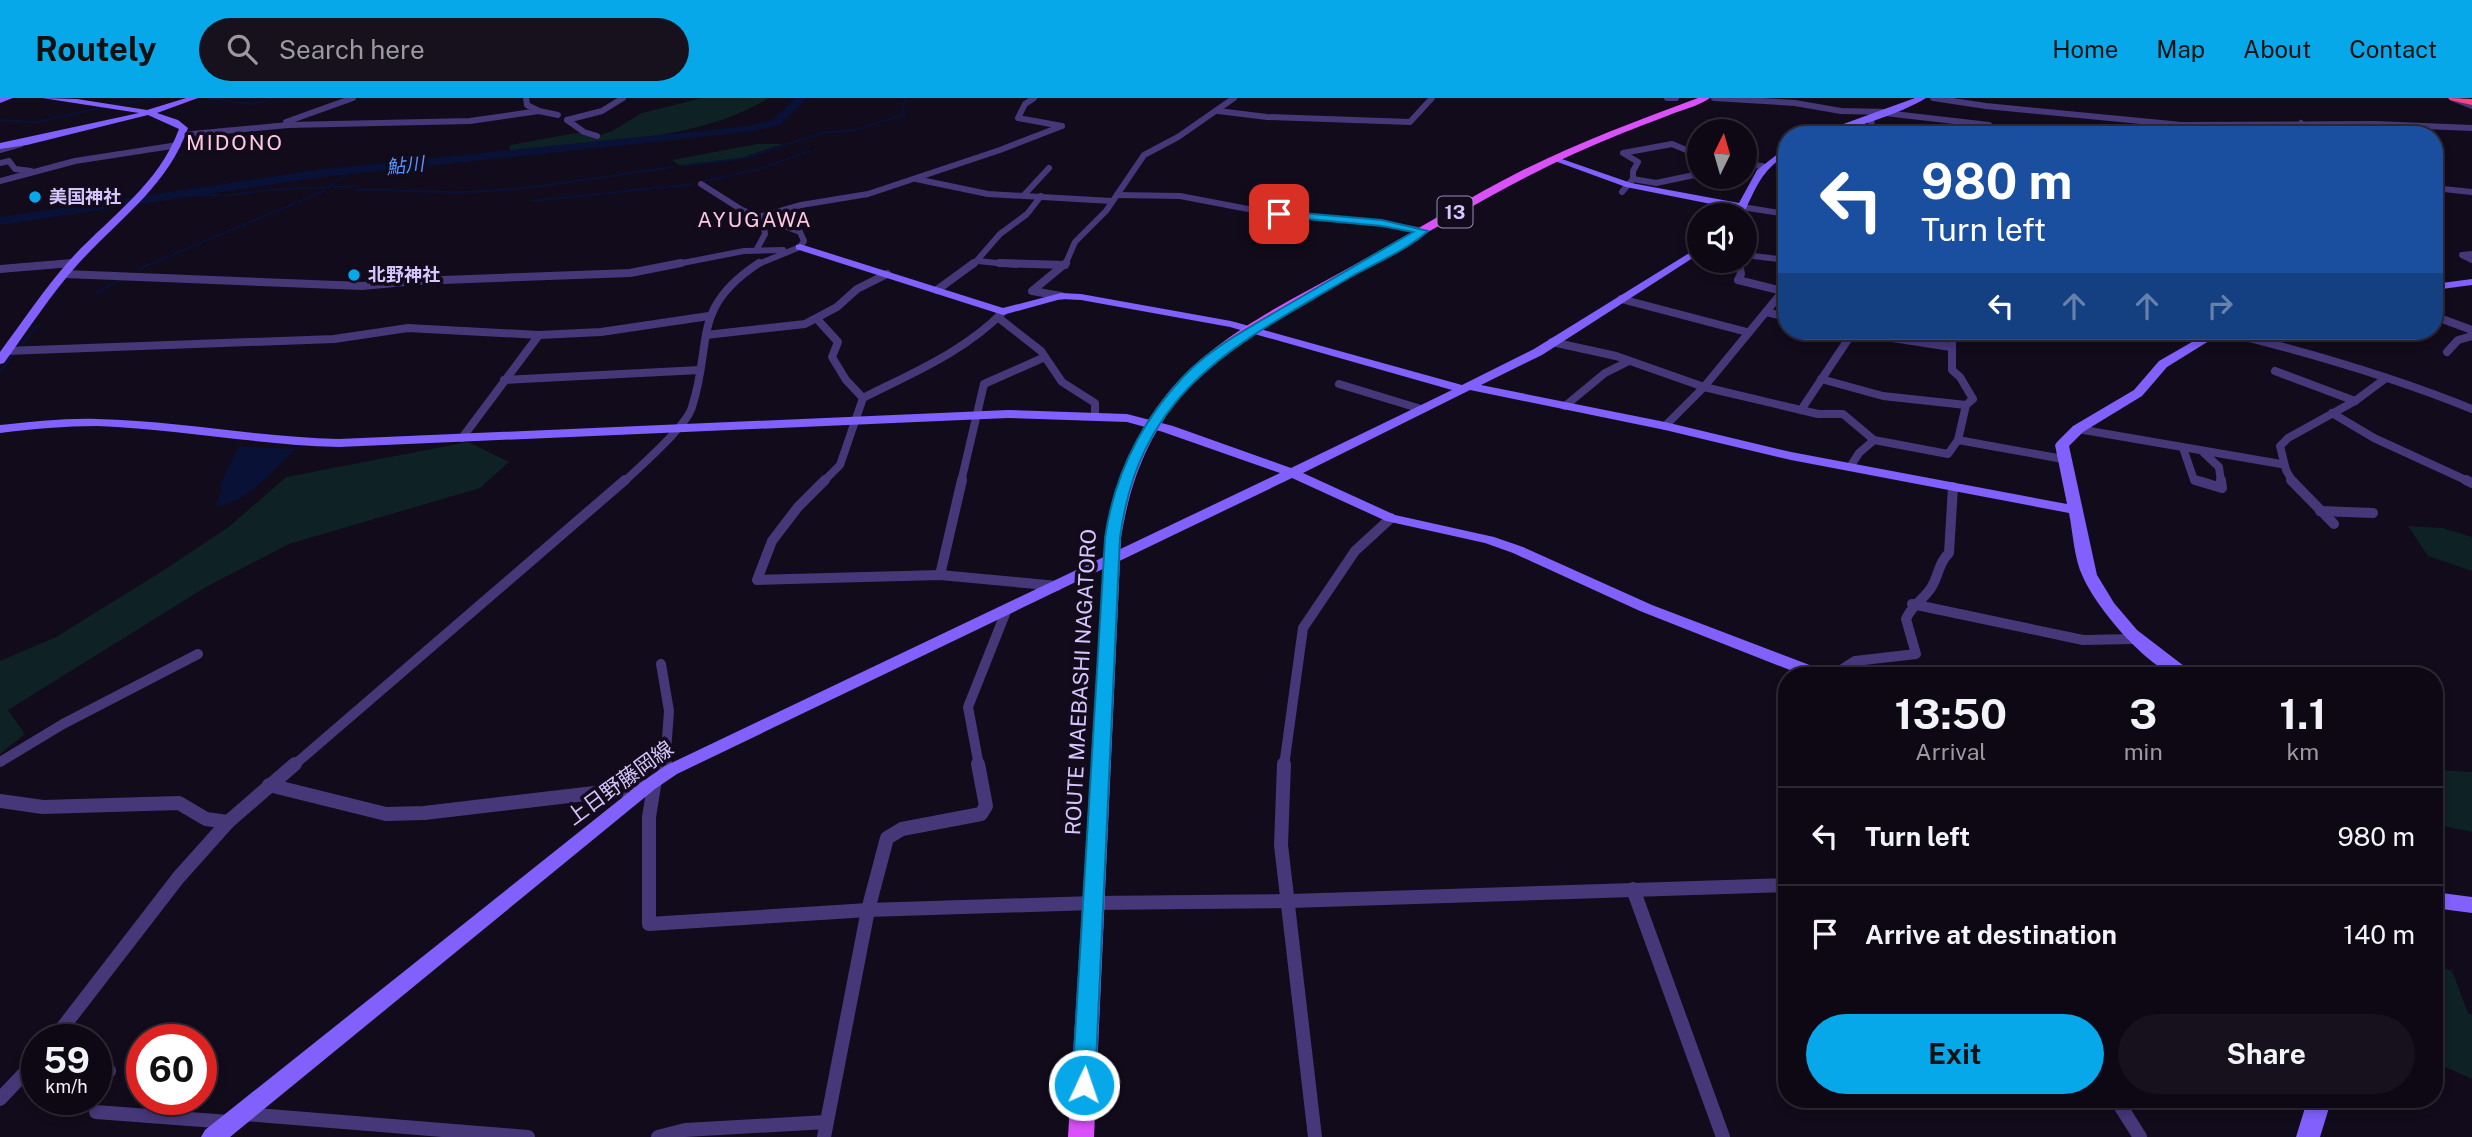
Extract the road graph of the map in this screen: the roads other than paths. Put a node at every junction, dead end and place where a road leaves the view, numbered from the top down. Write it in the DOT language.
graph roads {
  1 [pos="9,98"];
  2 [pos="46,98"];
  3 [pos="194,98"];
  4 [pos="353,98"];
  5 [pos="526,98"];
  6 [pos="623,98"];
  7 [pos="1034,98"];
  8 [pos="1234,98"];
  9 [pos="1432,98"];
  10 [pos="1667,98"];
  11 [pos="1676,98"];
  12 [pos="1697,98"];
  13 [pos="1706,98"];
  14 [pos="1714,98"];
  15 [pos="1922,98"];
  16 [pos="1933,98"];
  17 [pos="2453,98"];
  18 [pos="0,101"];
  19 [pos="2472,104"];
  20 [pos="1986,106"];
  21 [pos="540,111"];
  22 [pos="1218,111"];
  23 [pos="1667,112"];
  24 [pos="1886,113"];
  25 [pos="145,114"];
  26 [pos="558,115"];
  27 [pos="1872,118"];
  28 [pos="2301,123"];
  29 [pos="1989,125"];
  30 [pos="277,126"];
  31 [pos="1846,126"];
  32 [pos="1871,126"];
  33 [pos="2305,126"];
  34 [pos="2404,126"];
  35 [pos="2443,127"];
  36 [pos="2472,128"];
  37 [pos="181,135"];
  38 [pos="597,136"];
  39 [pos="178,145"];
  40 [pos="0,148"];
  41 [pos="1687,150"];
  42 [pos="1778,156"];
  43 [pos="1556,160"];
  44 [pos="0,163"];
  45 [pos="1049,168"];
  46 [pos="1757,168"];
  47 [pos="1761,168"];
  48 [pos="44,170"];
  49 [pos="1687,177"];
  50 [pos="916,178"];
  51 [pos="0,181"];
  52 [pos="701,184"];
  53 [pos="1628,185"];
  54 [pos="2443,189"];
  55 [pos="2472,192"];
  56 [pos="1024,195"];
  57 [pos="1041,196"];
  58 [pos="1114,198"];
  59 [pos="1706,203"];
  60 [pos="1744,203"];
  61 [pos="1757,212"];
  62 [pos="1778,213"];
  63 [pos="762,216"];
  64 [pos="1423,231"];
  65 [pos="800,247"];
  66 [pos="757,249"];
  67 [pos="786,250"];
  68 [pos="2472,254"];
  69 [pos="1757,256"];
  70 [pos="1687,258"];
  71 [pos="1778,259"];
  72 [pos="2472,260"];
  73 [pos="978,261"];
  74 [pos="73,263"];
  75 [pos="1065,265"];
  76 [pos="0,270"];
  77 [pos="1741,273"];
  78 [pos="65,274"];
  79 [pos="887,274"];
  80 [pos="2472,282"];
  81 [pos="2443,286"];
  82 [pos="937,290"];
  83 [pos="1778,290"];
  84 [pos="1061,296"];
  85 [pos="1778,297"];
  86 [pos="1621,299"];
  87 [pos="1766,312"];
  88 [pos="1778,315"];
  89 [pos="709,316"];
  90 [pos="1002,316"];
  91 [pos="817,319"];
  92 [pos="2443,319"];
  93 [pos="1253,330"];
  94 [pos="2472,330"];
  95 [pos="1747,332"];
  96 [pos="539,335"];
  97 [pos="706,335"];
  98 [pos="2472,336"];
  99 [pos="1845,340"];
  100 [pos="1900,340"];
  101 [pos="1951,340"];
  102 [pos="2204,340"];
  103 [pos="2252,340"];
  104 [pos="1552,342"];
  105 [pos="1951,348"];
  106 [pos="2448,352"];
  107 [pos="3,355"];
  108 [pos="1045,357"];
  109 [pos="1629,361"];
  110 [pos="700,370"];
  111 [pos="2275,371"];
  112 [pos="2386,378"];
  113 [pos="1821,379"];
  114 [pos="503,380"];
  115 [pos="1339,384"];
  116 [pos="1465,387"];
  117 [pos="1704,387"];
  118 [pos="863,398"];
  119 [pos="2355,401"];
  120 [pos="1966,405"];
  121 [pos="1565,406"];
  122 [pos="1421,409"];
  123 [pos="2472,409"];
  124 [pos="1801,410"];
  125 [pos="2332,413"];
  126 [pos="978,415"];
  127 [pos="1095,415"];
  128 [pos="855,422"];
  129 [pos="1153,424"];
  130 [pos="1665,426"];
  131 [pos="0,429"];
  132 [pos="677,429"];
  133 [pos="2078,429"];
  134 [pos="462,438"];
  135 [pos="1874,440"];
  136 [pos="1958,440"];
  137 [pos="2183,448"];
  138 [pos="2203,452"];
  139 [pos="2063,459"];
  140 [pos="2281,464"];
  141 [pos="1850,467"];
  142 [pos="1292,473"];
  143 [pos="2472,483"];
  144 [pos="1953,488"];
  145 [pos="2074,510"];
  146 [pos="2320,511"];
  147 [pos="2373,513"];
  148 [pos="1391,518"];
  149 [pos="2334,524"];
  150 [pos="1112,558"];
  151 [pos="940,575"];
  152 [pos="1057,586"];
  153 [pos="1912,604"];
  154 [pos="1007,608"];
  155 [pos="2134,639"];
  156 [pos="198,654"];
  157 [pos="661,664"];
  158 [pos="1799,667"];
  159 [pos="1842,667"];
  160 [pos="2173,667"];
  161 [pos="0,762"];
  162 [pos="656,780"];
  163 [pos="269,785"];
  164 [pos="0,801"];
  165 [pos="228,822"];
  166 [pos="1778,885"];
  167 [pos="1633,889"];
  168 [pos="1290,901"];
  169 [pos="2443,901"];
  170 [pos="1093,903"];
  171 [pos="2472,905"];
  172 [pos="868,910"];
  173 [pos="65,1024"];
  174 [pos="21,1076"];
  175 [pos="0,1099"];
  176 [pos="2122,1108"];
  177 [pos="2316,1108"];
  178 [pos="112,1113"];
  179 [pos="237,1118"];
  180 [pos="826,1129"];
  181 [pos="213,1137"];
  182 [pos="528,1137"];
  183 [pos="658,1137"];
  184 [pos="1081,1137"];
  185 [pos="1315,1137"];
  186 [pos="1723,1137"];
  187 [pos="2140,1137"];
  188 [pos="2308,1137"];
  1 -- 18 [label="street"];
  2 -- 25 [label="street"];
  3 -- 25 [label="street"];
  4 -- 30 [label="street"];
  5 -- 21 [label="street"];
  6 -- 38 [label="street"];
  7 -- 50 [label="street"];
  8 -- 22 [label="street"];
  9 -- 22 [label="street"];
  10 -- 11 [label="street"];
  12 -- 23 [label="main road, ROUTE MAEBASHI NAGATORO / 13"];
  13 -- 23 [label="main road, ROUTE MAEBASHI NAGATORO / 13"];
  14 -- 24 [label="street"];
  15 -- 24 [label="street"];
  16 -- 20 [label="street"];
  17 -- 19 [label="highway"];
  20 -- 28 [label="street"];
  20 -- 29 [label="street"];
  21 -- 26 [label="street"];
  21 -- 30 [label="street"];
  22 -- 58 [label="street"];
  23 -- 43 [label="main road, ROUTE MAEBASHI NAGATORO / 13"];
  24 -- 27 [label="street"];
  24 -- 29 [label="street"];
  25 -- 37 [label="street"];
  25 -- 40 [label="street"];
  27 -- 31 [label="street"];
  27 -- 32 [label="street"];
  28 -- 33 [label="street"];
  28 -- 34 [label="street"];
  30 -- 37 [label="street"];
  35 -- 36 [label="street"];
  37 -- 39 [label="street"];
  39 -- 48 [label="street"];
  39 -- 74 [label="street"];
  41 -- 53 [label="street"];
  42 -- 47 [label="street"];
  43 -- 53 [label="street"];
  43 -- 64 [label="main road, ROUTE MAEBASHI NAGATORO / 13"];
  44 -- 48 [label="street"];
  45 -- 56 [label="street"];
  46 -- 47 [label="street"];
  47 -- 60 [label="street"];
  48 -- 51 [label="street"];
  49 -- 53 [label="street"];
  50 -- 56 [label="street"];
  50 -- 63 [label="street"];
  52 -- 63 [label="street"];
  53 -- 59 [label="street"];
  54 -- 55 [label="street"];
  56 -- 57 [label="street"];
  57 -- 58 [label="street"];
  57 -- 73 [label="street"];
  58 -- 64 [label="street"];
  58 -- 75 [label="street"];
  61 -- 62 [label="street"];
  63 -- 65 [label="street"];
  63 -- 66 [label="street"];
  64 -- 93 [label="main road, ROUTE MAEBASHI NAGATORO / 13"];
  65 -- 67 [label="street"];
  65 -- 79 [label="street"];
  66 -- 67 [label="street"];
  66 -- 78 [label="street"];
  67 -- 89 [label="street"];
  68 -- 72 [label="street"];
  69 -- 71 [label="street"];
  70 -- 86 [label="street, 上日野藤岡線"];
  73 -- 75 [label="street"];
  73 -- 82 [label="street"];
  74 -- 76 [label="street"];
  74 -- 78 [label="street"];
  75 -- 84 [label="street"];
  77 -- 83 [label="street"];
  78 -- 107 [label="street"];
  79 -- 82 [label="street"];
  79 -- 91 [label="street"];
  80 -- 81 [label="street"];
  82 -- 90 [label="street"];
  84 -- 90 [label="street"];
  84 -- 93 [label="street"];
  85 -- 87 [label="street"];
  86 -- 95 [label="street"];
  86 -- 104 [label="street, 上日野藤岡線"];
  87 -- 88 [label="street"];
  87 -- 95 [label="street"];
  89 -- 96 [label="street"];
  89 -- 97 [label="street"];
  90 -- 108 [label="street"];
  90 -- 118 [label="street"];
  91 -- 97 [label="street"];
  91 -- 118 [label="street"];
  92 -- 94 [label="street"];
  93 -- 116 [label="street"];
  93 -- 129 [label="main road, ROUTE MAEBASHI NAGATORO / 13"];
  95 -- 117 [label="street"];
  96 -- 107 [label="street"];
  96 -- 114 [label="street"];
  97 -- 110 [label="street"];
  98 -- 106 [label="street"];
  99 -- 113 [label="street"];
  100 -- 105 [label="street"];
  101 -- 105 [label="street"];
  102 -- 133 [label="street"];
  103 -- 112 [label="street"];
  104 -- 109 [label="street"];
  104 -- 116 [label="street, 上日野藤岡線"];
  105 -- 120 [label="street"];
  108 -- 126 [label="street"];
  108 -- 127 [label="street"];
  109 -- 117 [label="street"];
  109 -- 121 [label="street"];
  110 -- 114 [label="street"];
  110 -- 132 [label="street"];
  111 -- 119 [label="street"];
  112 -- 119 [label="street"];
  112 -- 123 [label="street"];
  113 -- 120 [label="street"];
  113 -- 124 [label="street"];
  114 -- 134 [label="street"];
  115 -- 122 [label="street"];
  116 -- 121 [label="street"];
  116 -- 122 [label="street, 上日野藤岡線"];
  117 -- 124 [label="street"];
  117 -- 130 [label="street"];
  118 -- 128 [label="street"];
  119 -- 125 [label="street"];
  120 -- 136 [label="street"];
  121 -- 130 [label="street"];
  122 -- 142 [label="street, 上日野藤岡線"];
  124 -- 135 [label="street"];
  125 -- 140 [label="street"];
  125 -- 143 [label="street"];
  126 -- 127 [label="street"];
  126 -- 128 [label="street"];
  126 -- 151 [label="street"];
  127 -- 129 [label="street"];
  128 -- 132 [label="street"];
  128 -- 151 [label="street"];
  129 -- 142 [label="street"];
  129 -- 150 [label="main road, ROUTE MAEBASHI NAGATORO / 13"];
  130 -- 141 [label="street"];
  131 -- 134 [label="street"];
  132 -- 134 [label="street"];
  132 -- 163 [label="street"];
  133 -- 137 [label="street"];
  133 -- 139 [label="street"];
  135 -- 136 [label="street"];
  135 -- 141 [label="street"];
  136 -- 139 [label="street"];
  137 -- 138 [label="street"];
  137 -- 138 [label="street"];
  138 -- 140 [label="street"];
  139 -- 145 [label="street"];
  140 -- 146 [label="street"];
  141 -- 144 [label="street"];
  142 -- 148 [label="street"];
  142 -- 150 [label="street, 上日野藤岡線"];
  144 -- 145 [label="street"];
  144 -- 153 [label="street"];
  145 -- 155 [label="street"];
  146 -- 147 [label="street"];
  146 -- 149 [label="street"];
  148 -- 158 [label="street"];
  148 -- 168 [label="street"];
  150 -- 152 [label="street, 上日野藤岡線"];
  150 -- 170 [label="main road, ROUTE MAEBASHI NAGATORO / 13"];
  151 -- 152 [label="street"];
  152 -- 154 [label="street, 上日野藤岡線"];
  153 -- 155 [label="street"];
  153 -- 159 [label="street"];
  154 -- 162 [label="street, 上日野藤岡線"];
  154 -- 172 [label="street"];
  155 -- 160 [label="street"];
  156 -- 161 [label="street"];
  157 -- 162 [label="street"];
  162 -- 163 [label="street"];
  162 -- 172 [label="street"];
  162 -- 179 [label="street, 上日野藤岡線"];
  163 -- 165 [label="street"];
  164 -- 165 [label="street"];
  165 -- 173 [label="street"];
  166 -- 167 [label="street"];
  167 -- 168 [label="street"];
  167 -- 186 [label="street"];
  168 -- 170 [label="street"];
  168 -- 185 [label="street"];
  169 -- 171 [label="street"];
  170 -- 172 [label="street"];
  170 -- 184 [label="main road, ROUTE MAEBASHI NAGATORO / 13"];
  172 -- 180 [label="street"];
  174 -- 175 [label="street"];
  176 -- 187 [label="street"];
  177 -- 188 [label="street"];
  178 -- 179 [label="street"];
  179 -- 181 [label="street, 上日野藤岡線"];
  179 -- 182 [label="street"];
  180 -- 183 [label="street"];
}
